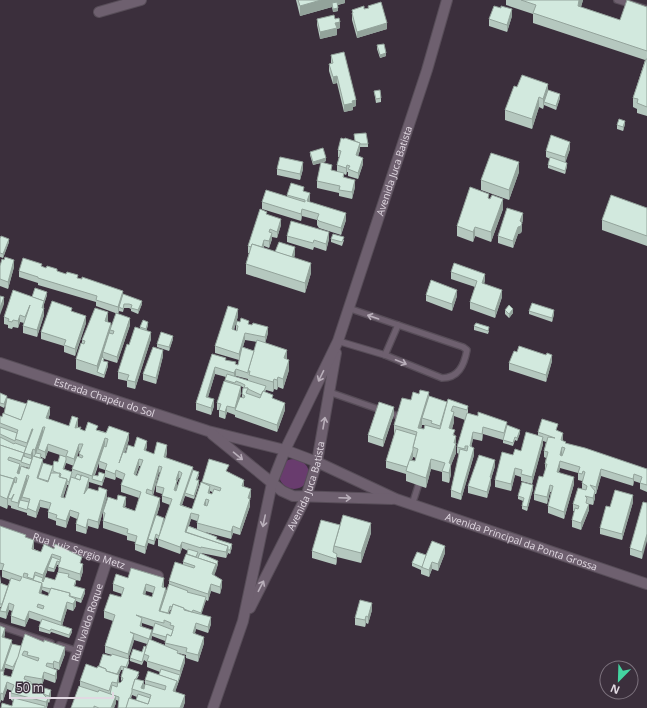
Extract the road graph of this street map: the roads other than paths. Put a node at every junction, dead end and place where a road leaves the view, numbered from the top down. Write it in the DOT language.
graph roads {
  1 [pos="141,0"];
  2 [pos="448,0"];
  3 [pos="617,0"];
  4 [pos="647,9"];
  5 [pos="99,12"];
  6 [pos="348,308"];
  7 [pos="398,325"];
  8 [pos="338,341"];
  9 [pos="385,355"];
  10 [pos="0,363"];
  11 [pos="329,392"];
  12 [pos="408,424"];
  13 [pos="208,431"];
  14 [pos="284,450"];
  15 [pos="317,462"];
  16 [pos="422,470"];
  17 [pos="272,483"];
  18 [pos="306,497"];
  19 [pos="396,500"];
  20 [pos="412,505"];
  21 [pos="0,525"];
  22 [pos="108,560"];
  23 [pos="158,576"];
  24 [pos="647,584"];
  25 [pos="244,621"];
  26 [pos="0,626"];
  27 [pos="78,651"];
  28 [pos="59,708"];
  29 [pos="214,708"];
  1 -- 5 [label="main road"];
  2 -- 6 [label="main road, Avenida Juca Batista"];
  3 -- 4 [label="lane"];
  7 -- 6 [label="lane, one-way"];
  6 -- 8 [label="main road, Avenida Juca Batista"];
  7 -- 9 [label="lane"];
  9 -- 7 [label="lane, one-way"];
  8 -- 9 [label="lane"];
  8 -- 11 [label="main road, Avenida Juca Batista"];
  8 -- 14 [label="main road, Avenida Juca Batista, one-way"];
  10 -- 13 [label="main road, Estrada Chapéu do Sol"];
  11 -- 12 [label="lane"];
  15 -- 11 [label="main road, Avenida Juca Batista, one-way"];
  13 -- 14 [label="main road, Estrada Chapéu do Sol"];
  13 -- 17 [label="main road, Estrada Chapéu do Sol, one-way"];
  14 -- 15 [label="main road, Estrada Chapéu do Sol"];
  14 -- 17 [label="main road, Avenida Juca Batista"];
  15 -- 18 [label="main road, Avenida Juca Batista"];
  15 -- 19 [label="main road, Avenida Principal da Ponta Grossa"];
  16 -- 20 [label="lane"];
  17 -- 18 [label="main road, Avenida Principal da Ponta Grossa"];
  17 -- 25 [label="main road, Avenida Juca Batista, one-way"];
  18 -- 19 [label="main road, Avenida Principal da Ponta Grossa, one-way"];
  25 -- 18 [label="main road, Avenida Juca Batista, one-way"];
  19 -- 20 [label="main road, Avenida Principal da Ponta Grossa"];
  20 -- 24 [label="main road, Avenida Principal da Ponta Grossa"];
  21 -- 22 [label="main road, Rua Luiz Sergio Metz"];
  22 -- 23 [label="main road, Rua Luiz Sergio Metz"];
  22 -- 27 [label="main road, Rua Ivaldo Roque"];
  25 -- 29 [label="main road, Avenida Juca Batista"];
  26 -- 27 [label="lane"];
  27 -- 28 [label="main road, Rua Ivaldo Roque"];
}
